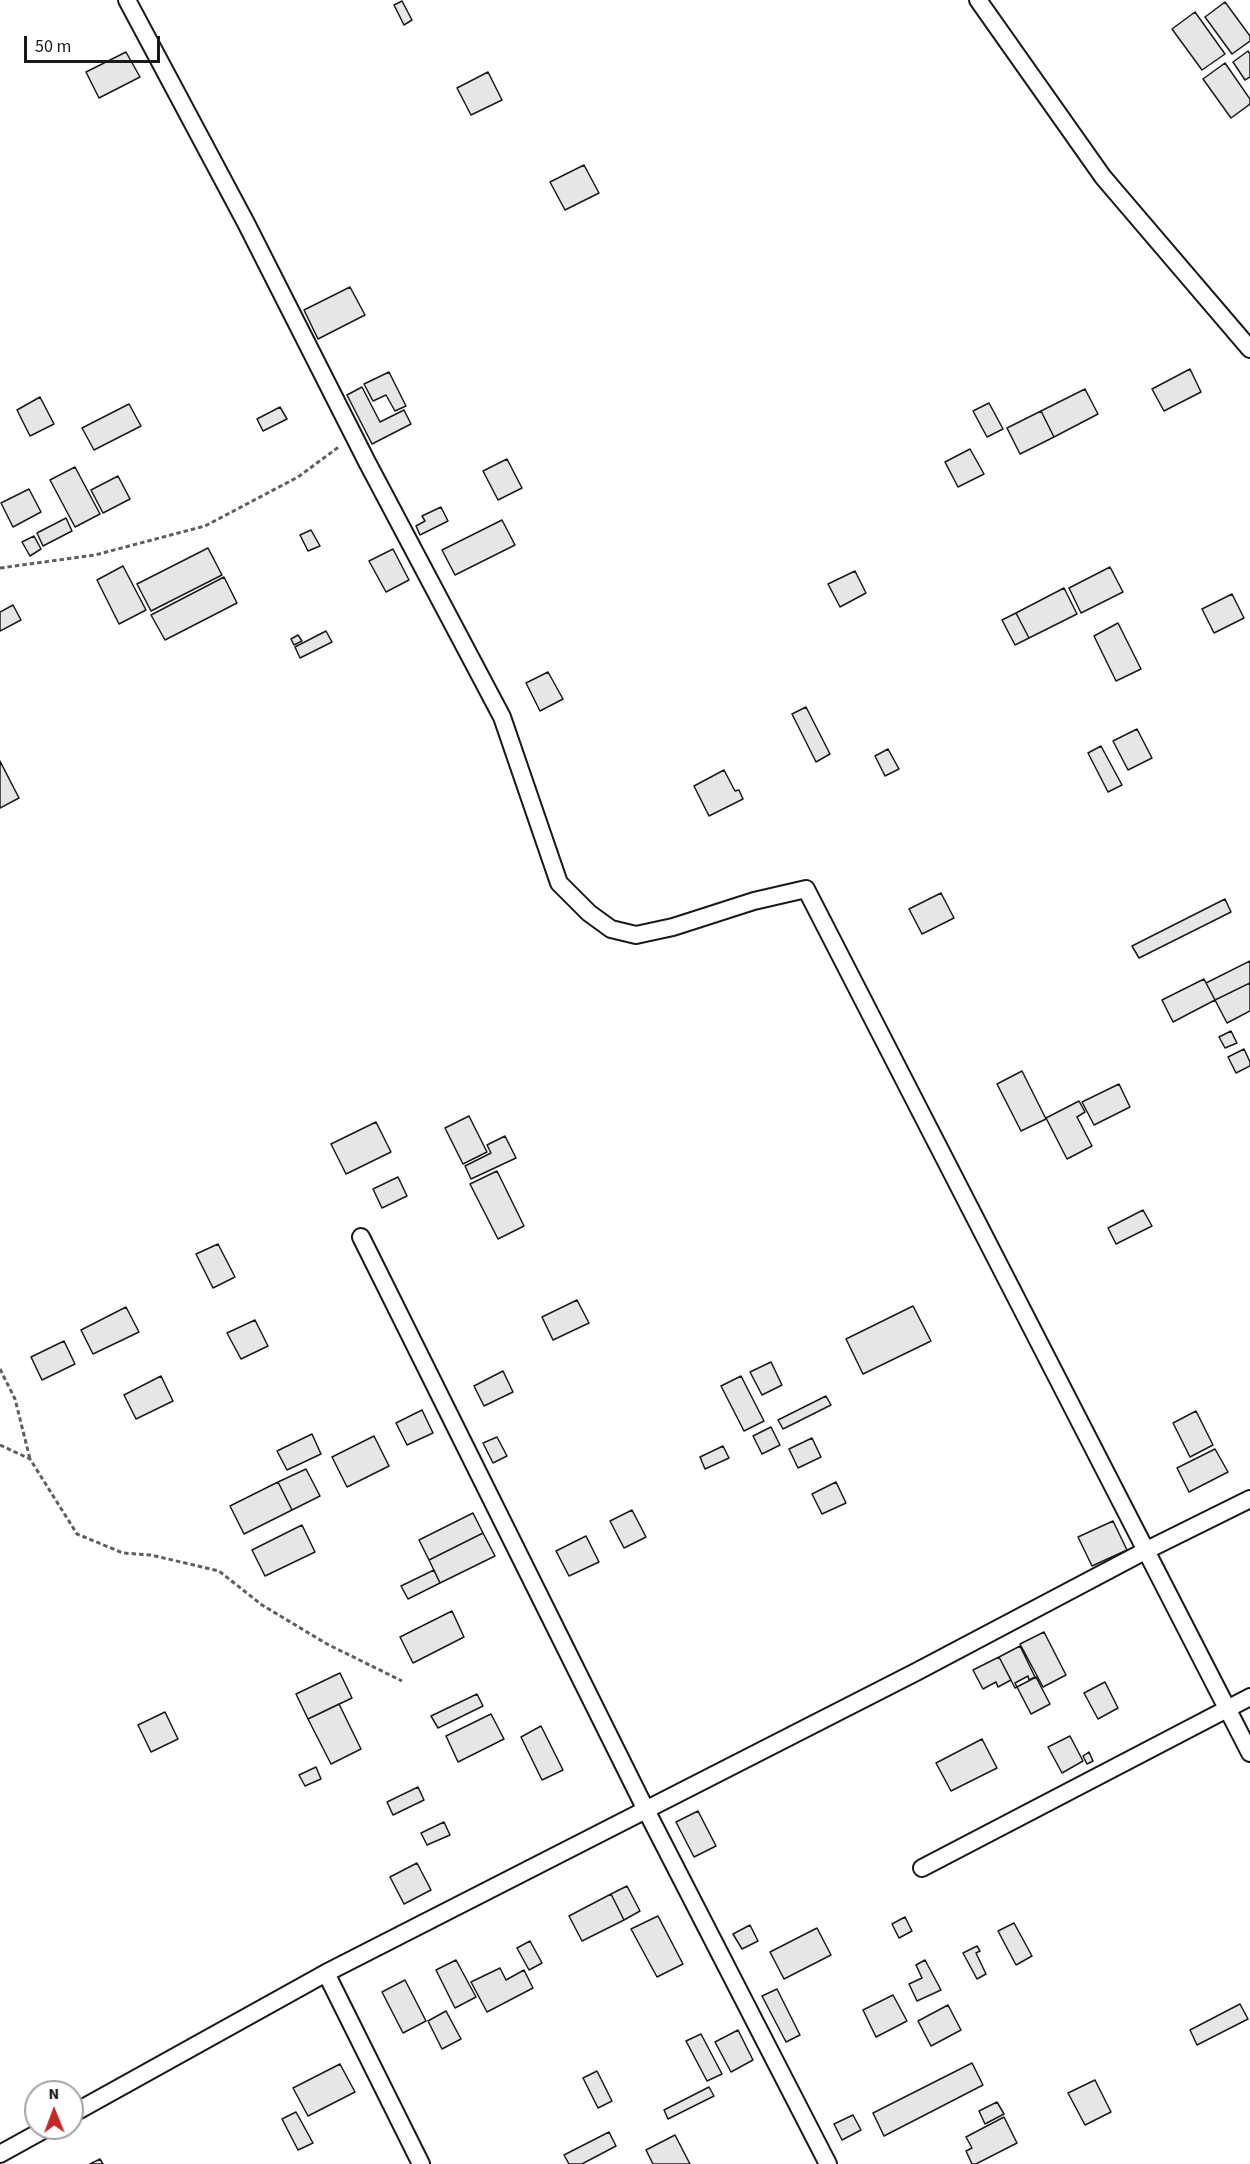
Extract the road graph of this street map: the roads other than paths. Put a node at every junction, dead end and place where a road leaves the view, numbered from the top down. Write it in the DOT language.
graph roads {
  1 [pos="127,0"];
  2 [pos="978,0"];
  3 [pos="1250,349"];
  4 [pos="360,1237"];
  5 [pos="1250,1499"];
  6 [pos="1145,1551"];
  7 [pos="1250,1697"];
  8 [pos="1227,1709"];
  9 [pos="1250,1753"];
  10 [pos="646,1810"];
  11 [pos="922,1868"];
  12 [pos="326,1973"];
  13 [pos="84,2107"];
  14 [pos="25,2140"];
  15 [pos="0,2154"];
  16 [pos="421,2164"];
  17 [pos="828,2164"];
  1 -- 6 [label="street"];
  2 -- 3 [label="street"];
  4 -- 10 [label="street"];
  5 -- 6 [label="street"];
  6 -- 8 [label="street"];
  6 -- 10 [label="street"];
  7 -- 8 [label="street"];
  8 -- 9 [label="street"];
  8 -- 11 [label="street"];
  10 -- 12 [label="street"];
  10 -- 17 [label="street"];
  12 -- 13 [label="street"];
  12 -- 16 [label="street"];
  14 -- 15 [label="street"];
}
